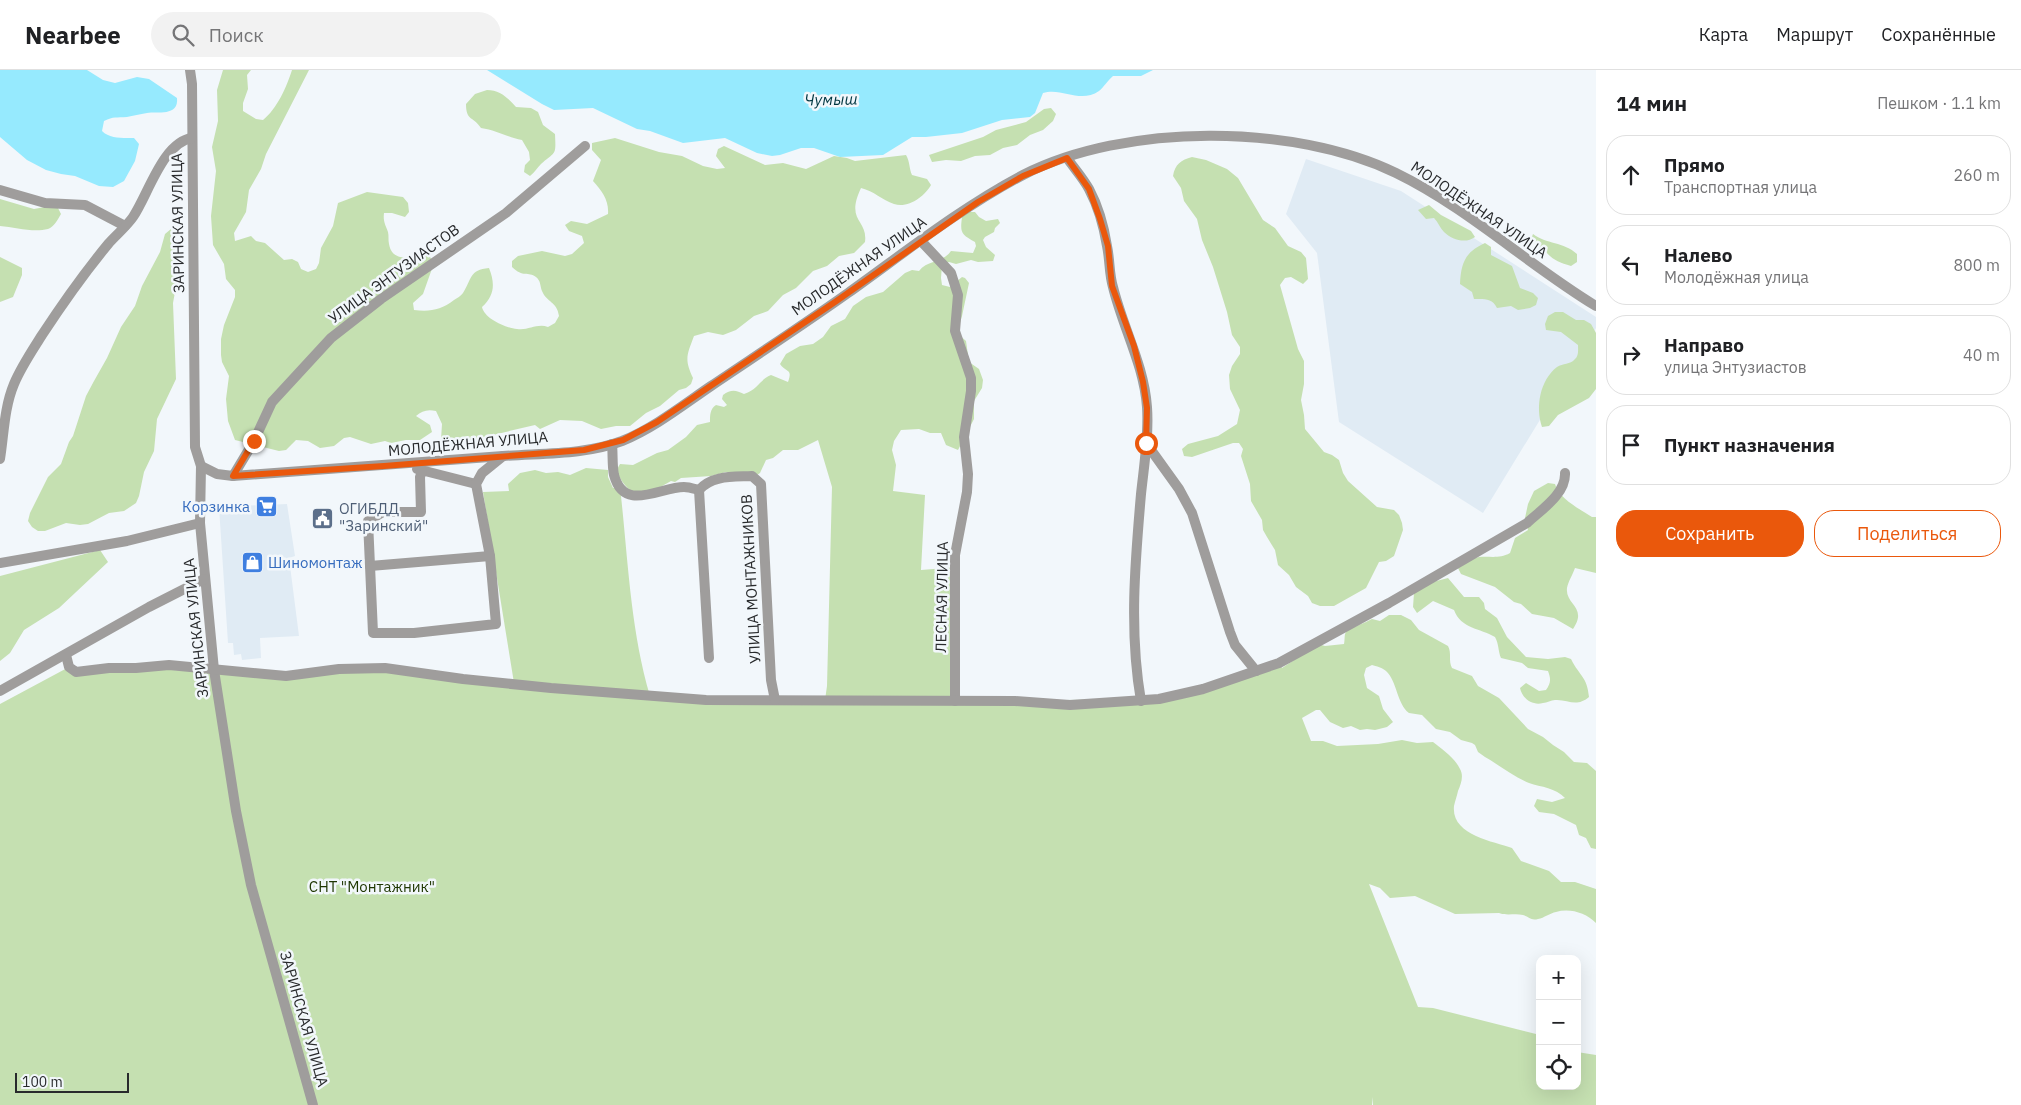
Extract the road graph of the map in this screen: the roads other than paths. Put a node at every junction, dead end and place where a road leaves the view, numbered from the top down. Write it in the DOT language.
graph roads {
  1 [pos="190,70"];
  2 [pos="192,138"];
  3 [pos="585,146"];
  4 [pos="1067,158"];
  5 [pos="0,190"];
  6 [pos="125,226"];
  7 [pos="921,240"];
  8 [pos="1596,306"];
  9 [pos="11,392"];
  10 [pos="0,393"];
  11 [pos="1146,443"];
  12 [pos="612,444"];
  13 [pos="503,456"];
  14 [pos="0,459"];
  15 [pos="400,465"];
  16 [pos="201,466"];
  17 [pos="422,471"];
  18 [pos="1565,473"];
  19 [pos="233,476"];
  20 [pos="476,484"];
  21 [pos="699,490"];
  22 [pos="200,523"];
  23 [pos="490,556"];
  24 [pos="0,563"];
  25 [pos="370,566"];
  26 [pos="204,579"];
  27 [pos="66,655"];
  28 [pos="709,658"];
  29 [pos="214,670"];
  30 [pos="1256,671"];
  31 [pos="0,691"];
  32 [pos="774,700"];
  33 [pos="956,701"];
  34 [pos="1141,701"];
  35 [pos="313,1105"];
  1 -- 2 [label="street, ЗАРИНСКАЯ УЛИЦА"];
  2 -- 6 [label="street, ЗАРИНСКАЯ УЛИЦА"];
  2 -- 16 [label="street, ЗАРИНСКАЯ УЛИЦА"];
  3 -- 19 [label="street, УЛИЦА ЭНТУЗИАСТОВ"];
  4 -- 7 [label="street, МОЛОДЁЖНАЯ УЛИЦА"];
  4 -- 8 [label="street, МОЛОДЁЖНАЯ УЛИЦА"];
  4 -- 11 [label="street"];
  5 -- 6 [label="street"];
  6 -- 9 [label="street, ЗАРИНСКАЯ УЛИЦА"];
  7 -- 12 [label="street, МОЛОДЁЖНАЯ УЛИЦА"];
  7 -- 33 [label="street, ЛЕСНАЯ УЛИЦА"];
  9 -- 10 [label="street"];
  9 -- 14 [label="street, ЗАРИНСКАЯ УЛИЦА"];
  11 -- 30 [label="street"];
  11 -- 34 [label="street"];
  12 -- 13 [label="street, МОЛОДЁЖНАЯ УЛИЦА"];
  12 -- 21 [label="street"];
  13 -- 15 [label="street, МОЛОДЁЖНАЯ УЛИЦА"];
  13 -- 20 [label="street"];
  15 -- 17 [label="street"];
  15 -- 19 [label="street, МОЛОДЁЖНАЯ УЛИЦА"];
  16 -- 19 [label="street, МОЛОДЁЖНАЯ УЛИЦА"];
  16 -- 22 [label="street, ЗАРИНСКАЯ УЛИЦА"];
  17 -- 20 [label="street"];
  17 -- 25 [label="street"];
  18 -- 30 [label="street"];
  20 -- 23 [label="street"];
  21 -- 28 [label="street"];
  21 -- 32 [label="street, УЛИЦА МОНТАЖНИКОВ"];
  22 -- 24 [label="street"];
  22 -- 26 [label="street, ЗАРИНСКАЯ УЛИЦА"];
  23 -- 25 [label="street"];
  23 -- 25 [label="street"];
  26 -- 27 [label="street"];
  26 -- 29 [label="street, ЗАРИНСКАЯ УЛИЦА"];
  27 -- 29 [label="street"];
  27 -- 31 [label="street"];
  29 -- 32 [label="street"];
  29 -- 35 [label="street, ЗАРИНСКАЯ УЛИЦА"];
  30 -- 34 [label="street"];
  32 -- 33 [label="street"];
  33 -- 34 [label="street"];
}
